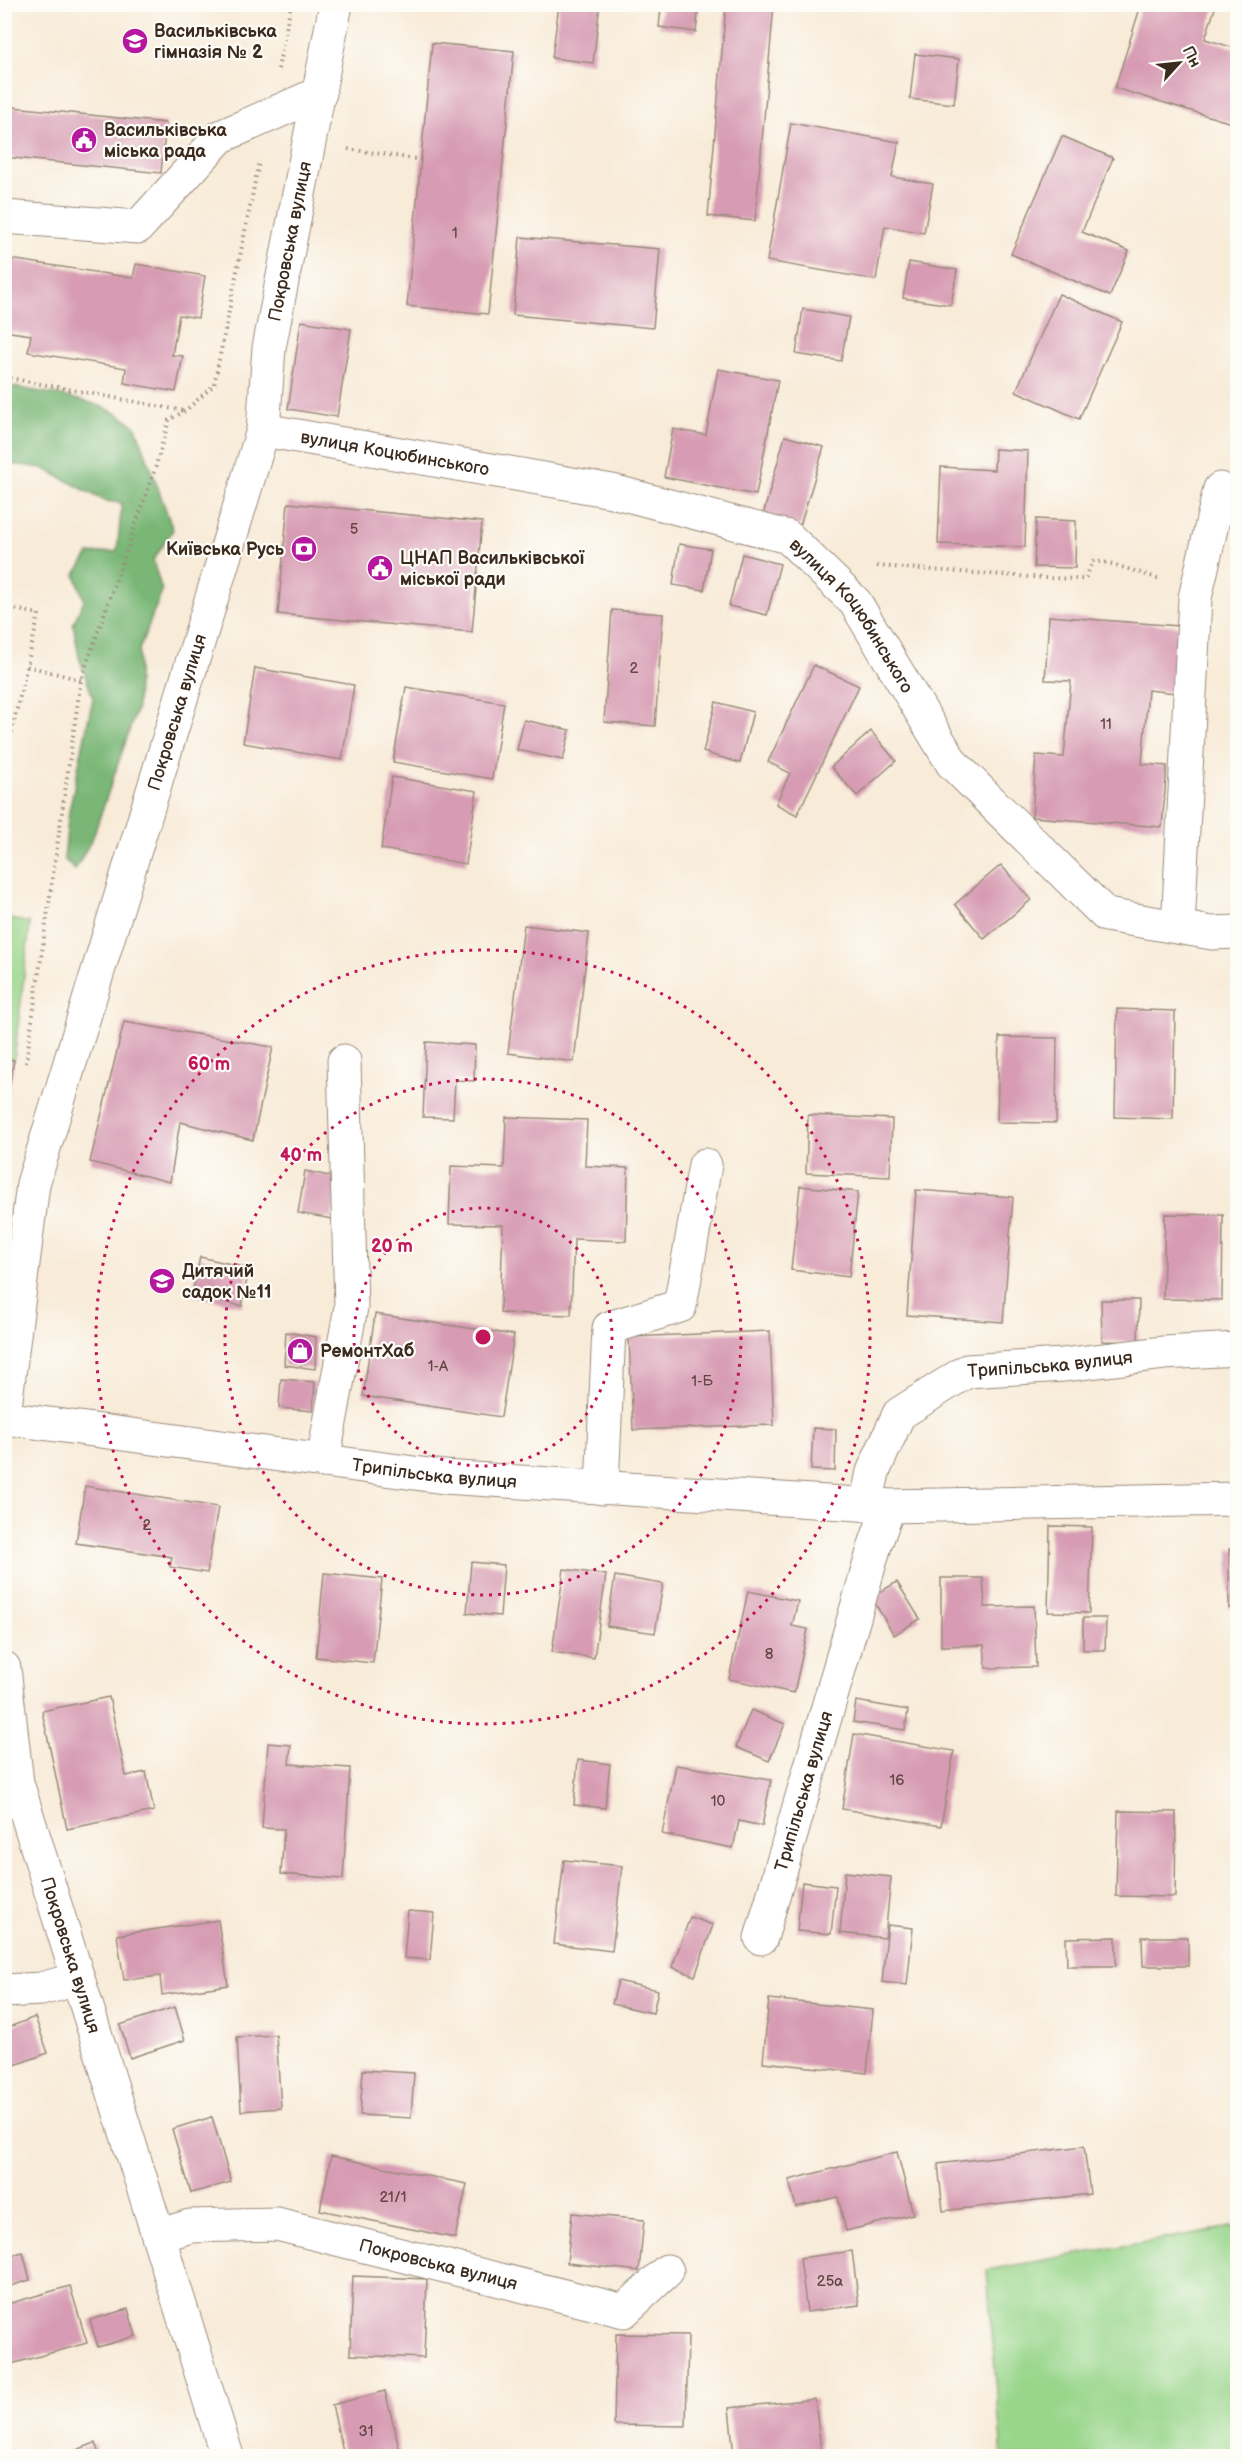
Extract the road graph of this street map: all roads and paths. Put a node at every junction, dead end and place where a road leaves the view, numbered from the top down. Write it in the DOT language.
graph roads {
  1 [pos="291,4"];
  2 [pos="336,4"];
  3 [pos="320,93"];
  4 [pos="269,114"];
  5 [pos="343,148"];
  6 [pos="422,160"];
  7 [pos="4,217"];
  8 [pos="4,377"];
  9 [pos="185,411"];
  10 [pos="263,429"];
  11 [pos="1220,489"];
  12 [pos="887,567"];
  13 [pos="1197,590"];
  14 [pos="4,607"];
  15 [pos="27,666"];
  16 [pos="81,680"];
  17 [pos="4,765"];
  18 [pos="1178,927"];
  19 [pos="1238,932"];
  20 [pos="344,1061"];
  21 [pos="25,1074"];
  22 [pos="705,1165"];
  23 [pos="19,1181"];
  24 [pos="1238,1349"];
  25 [pos="4,1416"];
  26 [pos="323,1461"];
  27 [pos="602,1488"];
  28 [pos="1238,1499"];
  29 [pos="877,1506"];
  30 [pos="4,1668"];
  31 [pos="760,1938"];
  32 [pos="77,1979"];
  33 [pos="4,1992"];
  34 [pos="159,2236"];
  35 [pos="667,2271"];
  36 [pos="228,2457"];
  1 -- 4 [label="path"];
  2 -- 3 [label="street, Покровська вулиця"];
  3 -- 4 [label="street"];
  3 -- 10 [label="street, Покровська вулиця"];
  4 -- 7 [label="street"];
  4 -- 9 [label="path"];
  5 -- 6 [label="path"];
  8 -- 9 [label="path"];
  9 -- 16 [label="path"];
  10 -- 18 [label="street, вулиця Коцюбинського"];
  10 -- 23 [label="street, Покровська вулиця"];
  11 -- 13 [label="street"];
  12 -- 13 [label="path"];
  13 -- 18 [label="street"];
  14 -- 15 [label="path"];
  15 -- 16 [label="path"];
  15 -- 17 [label="path"];
  16 -- 21 [label="path"];
  18 -- 19 [label="street, вулиця Коцюбинського"];
  20 -- 26 [label="street"];
  22 -- 27 [label="street"];
  23 -- 25 [label="street, Покровська вулиця"];
  24 -- 29 [label="street, Трипільська вулиця"];
  25 -- 26 [label="street, Трипільська вулиця"];
  26 -- 27 [label="street, Трипільська вулиця"];
  27 -- 29 [label="street, Трипільська вулиця"];
  28 -- 29 [label="street, Трипільська вулиця"];
  29 -- 31 [label="street, Трипільська вулиця"];
  30 -- 32 [label="street, Покровська вулиця"];
  32 -- 33 [label="street"];
  32 -- 34 [label="street, Покровська вулиця"];
  34 -- 35 [label="street, Покровська вулиця"];
  34 -- 36 [label="street, Покровська вулиця"];
}
